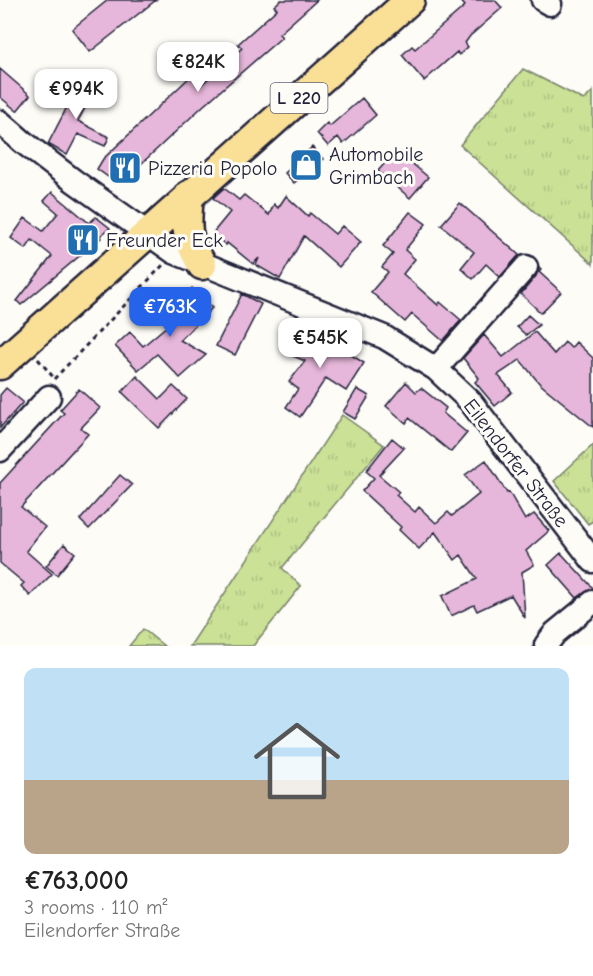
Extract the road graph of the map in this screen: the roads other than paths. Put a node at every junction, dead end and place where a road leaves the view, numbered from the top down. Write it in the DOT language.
graph roads {
  1 [pos="410,0"];
  2 [pos="0,122"];
  3 [pos="189,195"];
  4 [pos="147,233"];
  5 [pos="202,265"];
  6 [pos="526,267"];
  7 [pos="0,365"];
  8 [pos="436,369"];
  9 [pos="50,397"];
  10 [pos="0,450"];
  11 [pos="590,553"];
  12 [pos="593,602"];
  13 [pos="546,645"];
  1 -- 3 [label="main road, L 220"];
  2 -- 4 [label="street, Eilendorfer Straße"];
  3 -- 4 [label="main road, L 220"];
  3 -- 5 [label="main road"];
  4 -- 5 [label="street, Eilendorfer Straße"];
  4 -- 7 [label="main road, L 220"];
  5 -- 8 [label="street, Eilendorfer Straße"];
  6 -- 8 [label="street"];
  8 -- 11 [label="street, Eilendorfer Straße"];
  9 -- 10 [label="street"];
  12 -- 13 [label="street"];
}
